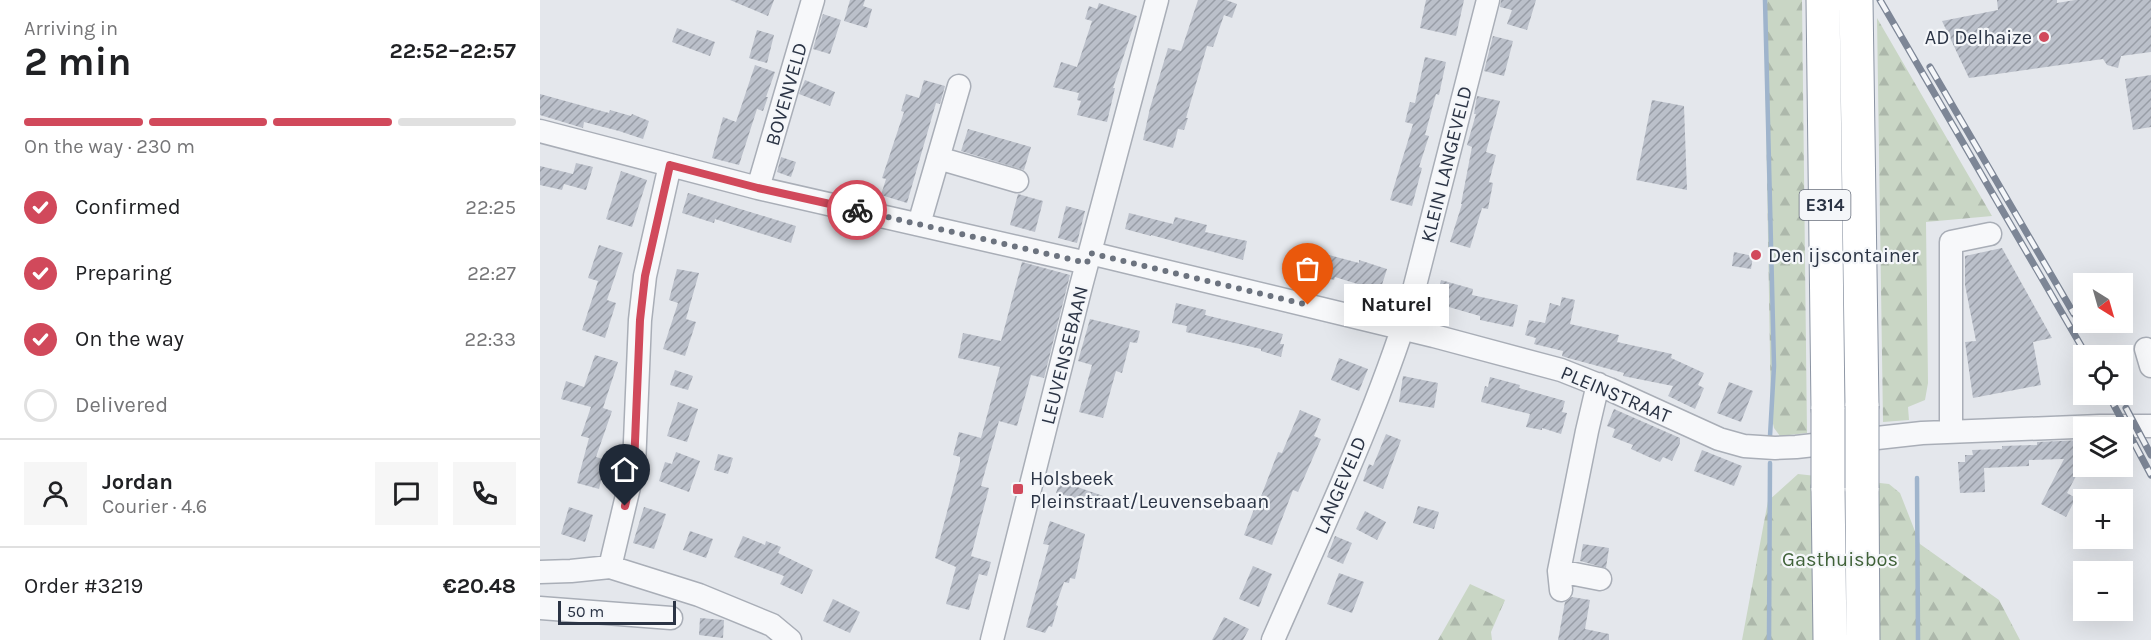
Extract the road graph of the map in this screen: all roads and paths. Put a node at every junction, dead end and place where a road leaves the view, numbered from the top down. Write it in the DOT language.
graph roads {
  1 [pos="813,0"];
  2 [pos="1157,0"];
  3 [pos="1488,0"];
  4 [pos="1823,0"];
  5 [pos="1856,0"];
  6 [pos="959,86"];
  7 [pos="540,131"];
  8 [pos="938,158"];
  9 [pos="670,165"];
  10 [pos="1017,181"];
  11 [pos="758,188"];
  12 [pos="919,224"];
  13 [pos="1990,234"];
  14 [pos="1088,258"];
  15 [pos="1403,328"];
  16 [pos="1598,384"];
  17 [pos="2151,426"];
  18 [pos="1951,432"];
  19 [pos="610,567"];
  20 [pos="540,572"];
  21 [pos="1600,579"];
  22 [pos="540,608"];
  23 [pos="671,618"];
  24 [pos="790,640"];
  25 [pos="992,640"];
  26 [pos="1273,640"];
  27 [pos="1830,640"];
  28 [pos="1863,640"];
  1 -- 11 [label="street, BOVENVELD"];
  2 -- 14 [label="street, LEUVENSEBAAN"];
  3 -- 15 [label="street, KLEIN LANGEVELD"];
  4 -- 27 [label="highway, E314, bridge"];
  5 -- 28 [label="highway, E314, bridge"];
  6 -- 8 [label="street"];
  7 -- 9 [label="street, PLEINSTRAAT"];
  8 -- 10 [label="street"];
  8 -- 12 [label="street"];
  9 -- 11 [label="street, PLEINSTRAAT"];
  9 -- 19 [label="street"];
  11 -- 12 [label="street, PLEINSTRAAT"];
  12 -- 14 [label="street, PLEINSTRAAT"];
  13 -- 18 [label="street"];
  14 -- 15 [label="street, PLEINSTRAAT"];
  14 -- 25 [label="street, LEUVENSEBAAN"];
  15 -- 16 [label="street, PLEINSTRAAT"];
  15 -- 26 [label="street, LANGEVELD"];
  16 -- 18 [label="street, PLEINSTRAAT"];
  16 -- 21 [label="street"];
  17 -- 18 [label="street, PLEINSTRAAT"];
  19 -- 20 [label="street"];
  19 -- 24 [label="street"];
  22 -- 23 [label="street"];
}
